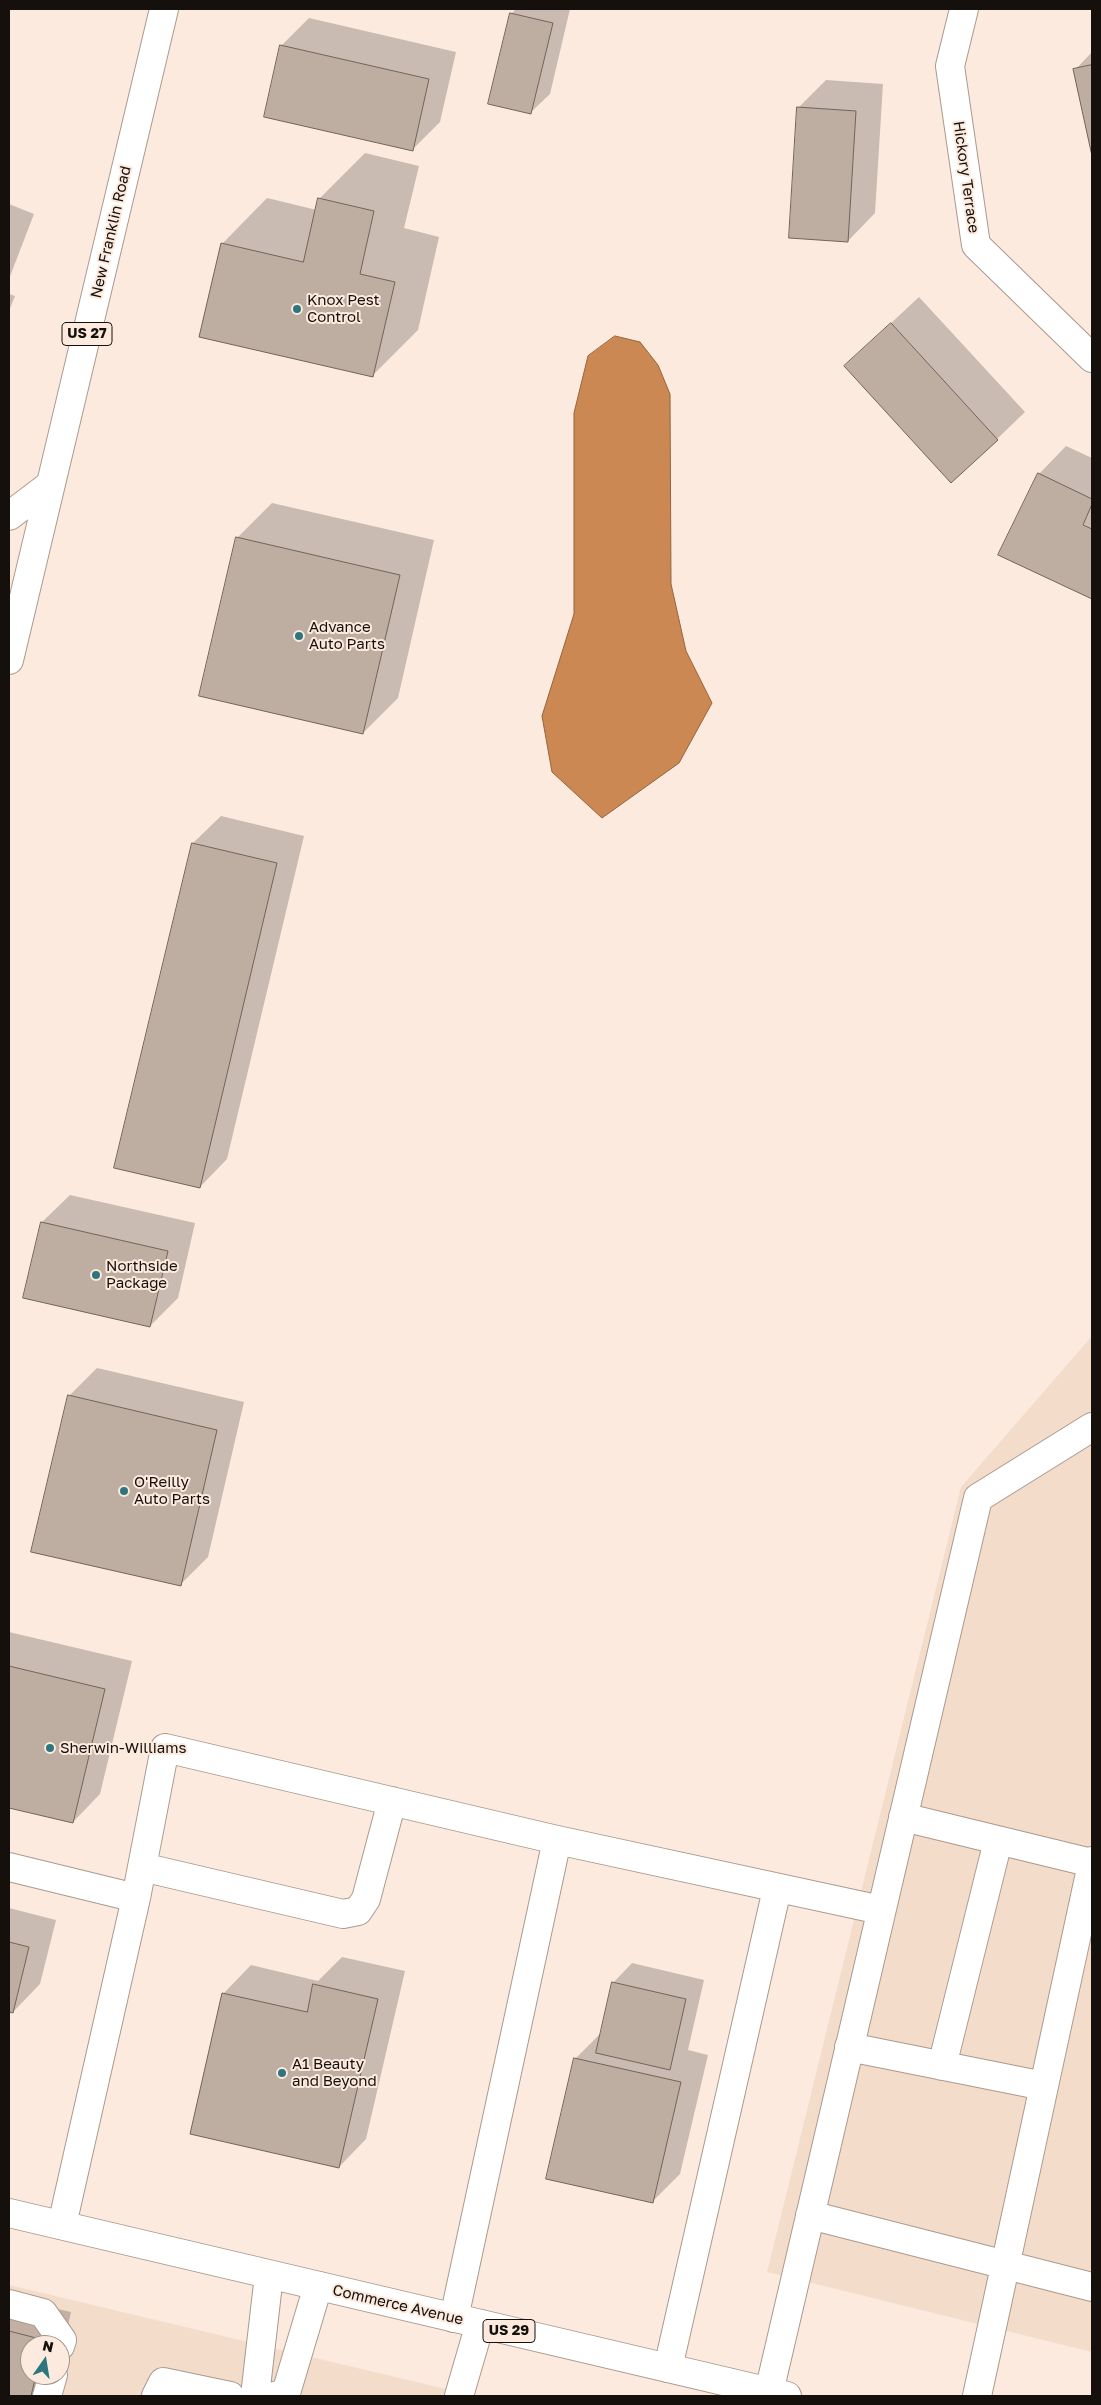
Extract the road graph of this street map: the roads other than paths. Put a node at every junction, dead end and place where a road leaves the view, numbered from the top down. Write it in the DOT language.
graph roads {
  1 [pos="164,9"];
  2 [pos="964,9"];
  3 [pos="1092,358"];
  4 [pos="50,485"];
  5 [pos="9,516"];
  6 [pos="9,660"];
  7 [pos="1092,1427"];
  8 [pos="392,1801"];
  9 [pos="903,1817"];
  10 [pos="557,1840"];
  11 [pos="998,1841"];
  12 [pos="1092,1863"];
  13 [pos="9,1867"];
  14 [pos="142,1867"];
  15 [pos="777,1889"];
  16 [pos="136,1898"];
  17 [pos="881,1910"];
  18 [pos="849,2047"];
  19 [pos="942,2066"];
  20 [pos="1044,2086"];
  21 [pos="9,2213"];
  22 [pos="810,2215"];
  23 [pos="62,2225"];
  24 [pos="1005,2265"];
  25 [pos="269,2275"];
  26 [pos="318,2286"];
  27 [pos="1092,2287"];
  28 [pos="9,2304"];
  29 [pos="467,2321"];
  30 [pos="59,2335"];
  31 [pos="668,2368"];
  32 [pos="778,2394"];
  33 [pos="156,2396"];
  34 [pos="230,2396"];
  35 [pos="255,2396"];
  36 [pos="274,2396"];
  37 [pos="459,2396"];
  38 [pos="977,2396"];
  1 -- 4 [label="main road, New Franklin Road / US 27"];
  2 -- 3 [label="main road, Hickory Terrace"];
  4 -- 5 [label="main road"];
  4 -- 6 [label="main road, New Franklin Road / US 27"];
  7 -- 9 [label="main road"];
  8 -- 10 [label="main road"];
  8 -- 14 [label="main road"];
  8 -- 14 [label="main road"];
  9 -- 11 [label="main road"];
  9 -- 17 [label="main road"];
  10 -- 15 [label="main road"];
  10 -- 29 [label="main road"];
  11 -- 12 [label="main road"];
  11 -- 19 [label="main road"];
  12 -- 20 [label="main road"];
  13 -- 16 [label="main road"];
  14 -- 16 [label="main road"];
  15 -- 17 [label="main road"];
  15 -- 31 [label="main road"];
  16 -- 23 [label="main road"];
  17 -- 18 [label="main road"];
  18 -- 19 [label="main road"];
  18 -- 22 [label="main road"];
  19 -- 20 [label="main road"];
  20 -- 24 [label="main road"];
  21 -- 23 [label="main road, Commerce Avenue / US 29"];
  22 -- 24 [label="main road"];
  22 -- 32 [label="main road"];
  23 -- 25 [label="main road, Commerce Avenue / US 29"];
  24 -- 27 [label="main road"];
  24 -- 38 [label="main road"];
  25 -- 26 [label="main road, Commerce Avenue / US 29"];
  25 -- 35 [label="main road"];
  26 -- 29 [label="main road, Commerce Avenue / US 29"];
  26 -- 36 [label="main road"];
  28 -- 30 [label="main road"];
  29 -- 31 [label="main road, Commerce Avenue / US 29"];
  29 -- 37 [label="main road"];
  31 -- 32 [label="main road, Commerce Avenue / US 29"];
  33 -- 34 [label="main road"];
}
